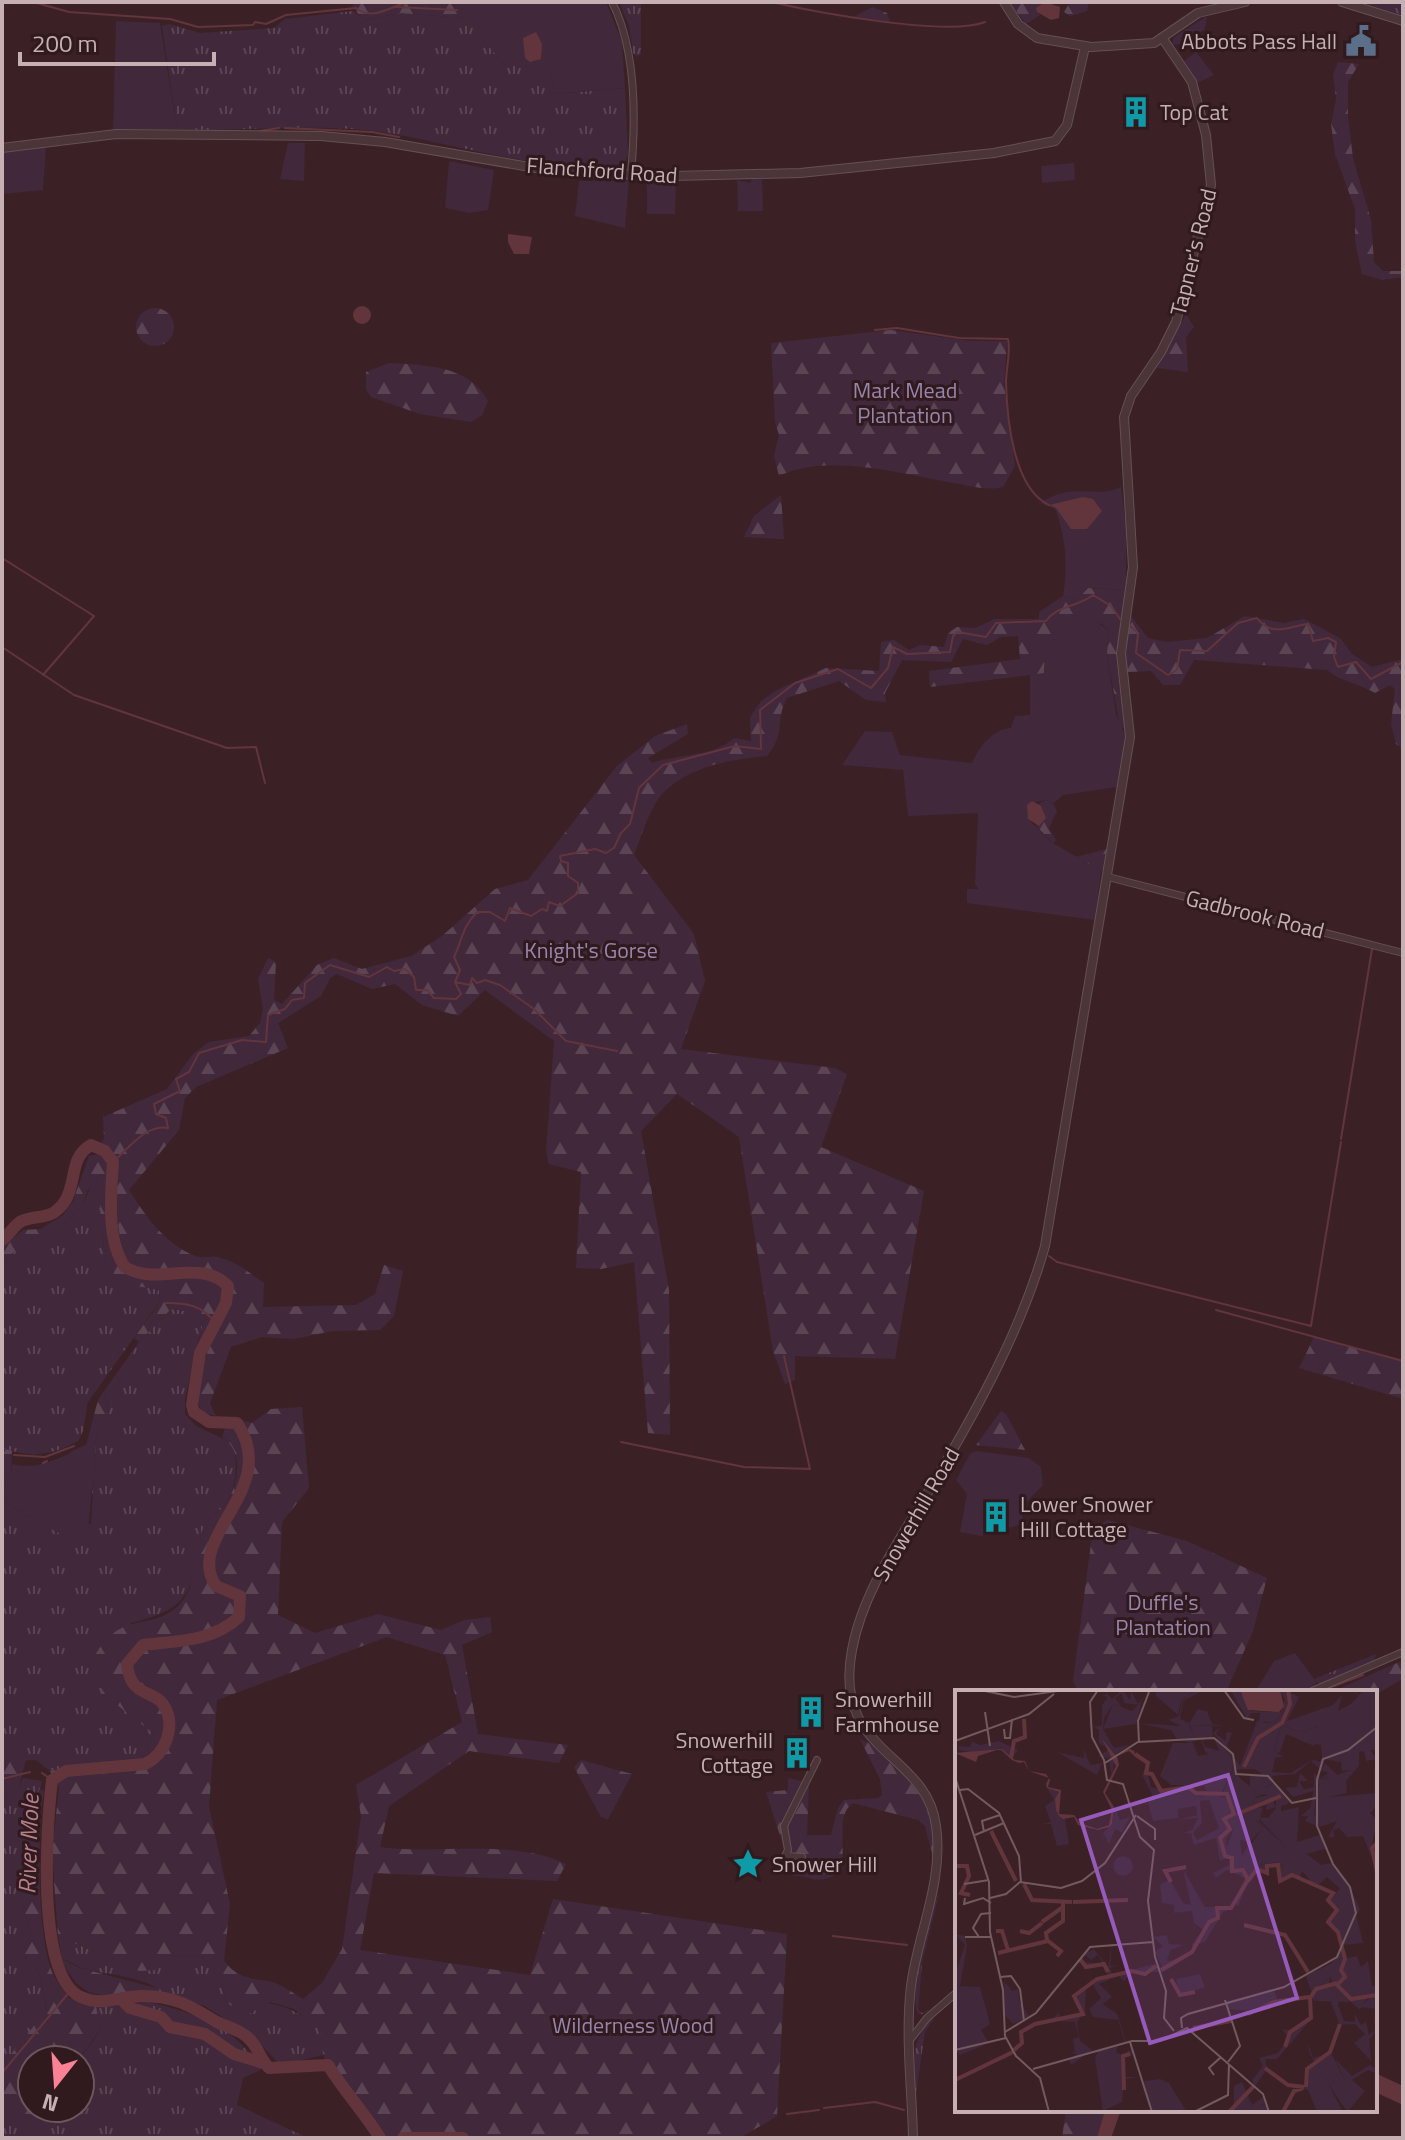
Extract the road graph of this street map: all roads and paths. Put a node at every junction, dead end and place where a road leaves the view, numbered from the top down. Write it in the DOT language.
graph roads {
  1 [pos="612,2"];
  2 [pos="1004,2"];
  3 [pos="1245,2"];
  4 [pos="1342,2"];
  5 [pos="1403,21"];
  6 [pos="1163,39"];
  7 [pos="1085,47"];
  8 [pos="2,148"];
  9 [pos="631,174"];
  10 [pos="1108,877"];
  11 [pos="1403,953"];
  12 [pos="1403,1652"];
  13 [pos="1315,1690"];
  14 [pos="817,1760"];
  15 [pos="802,1857"];
  16 [pos="955,1994"];
  17 [pos="910,2013"];
  18 [pos="927,2018"];
  19 [pos="910,2040"];
  20 [pos="913,2138"];
  1 -- 9 [label="street"];
  2 -- 7 [label="street"];
  3 -- 6 [label="street"];
  4 -- 5 [label="street"];
  6 -- 7 [label="street"];
  6 -- 10 [label="street, Tapner's Road"];
  7 -- 9 [label="street, Flanchford Road"];
  8 -- 9 [label="street, Flanchford Road"];
  10 -- 11 [label="street, Gadbrook Road"];
  10 -- 17 [label="street, Snowerhill Road"];
  12 -- 13 [label="street"];
  14 -- 15 [label="street"];
  16 -- 18 [label="street"];
  17 -- 18 [label="street"];
  17 -- 19 [label="street, Snowerhill Road"];
  18 -- 19 [label="street"];
  19 -- 20 [label="street, Snowerhill Road"];
}
